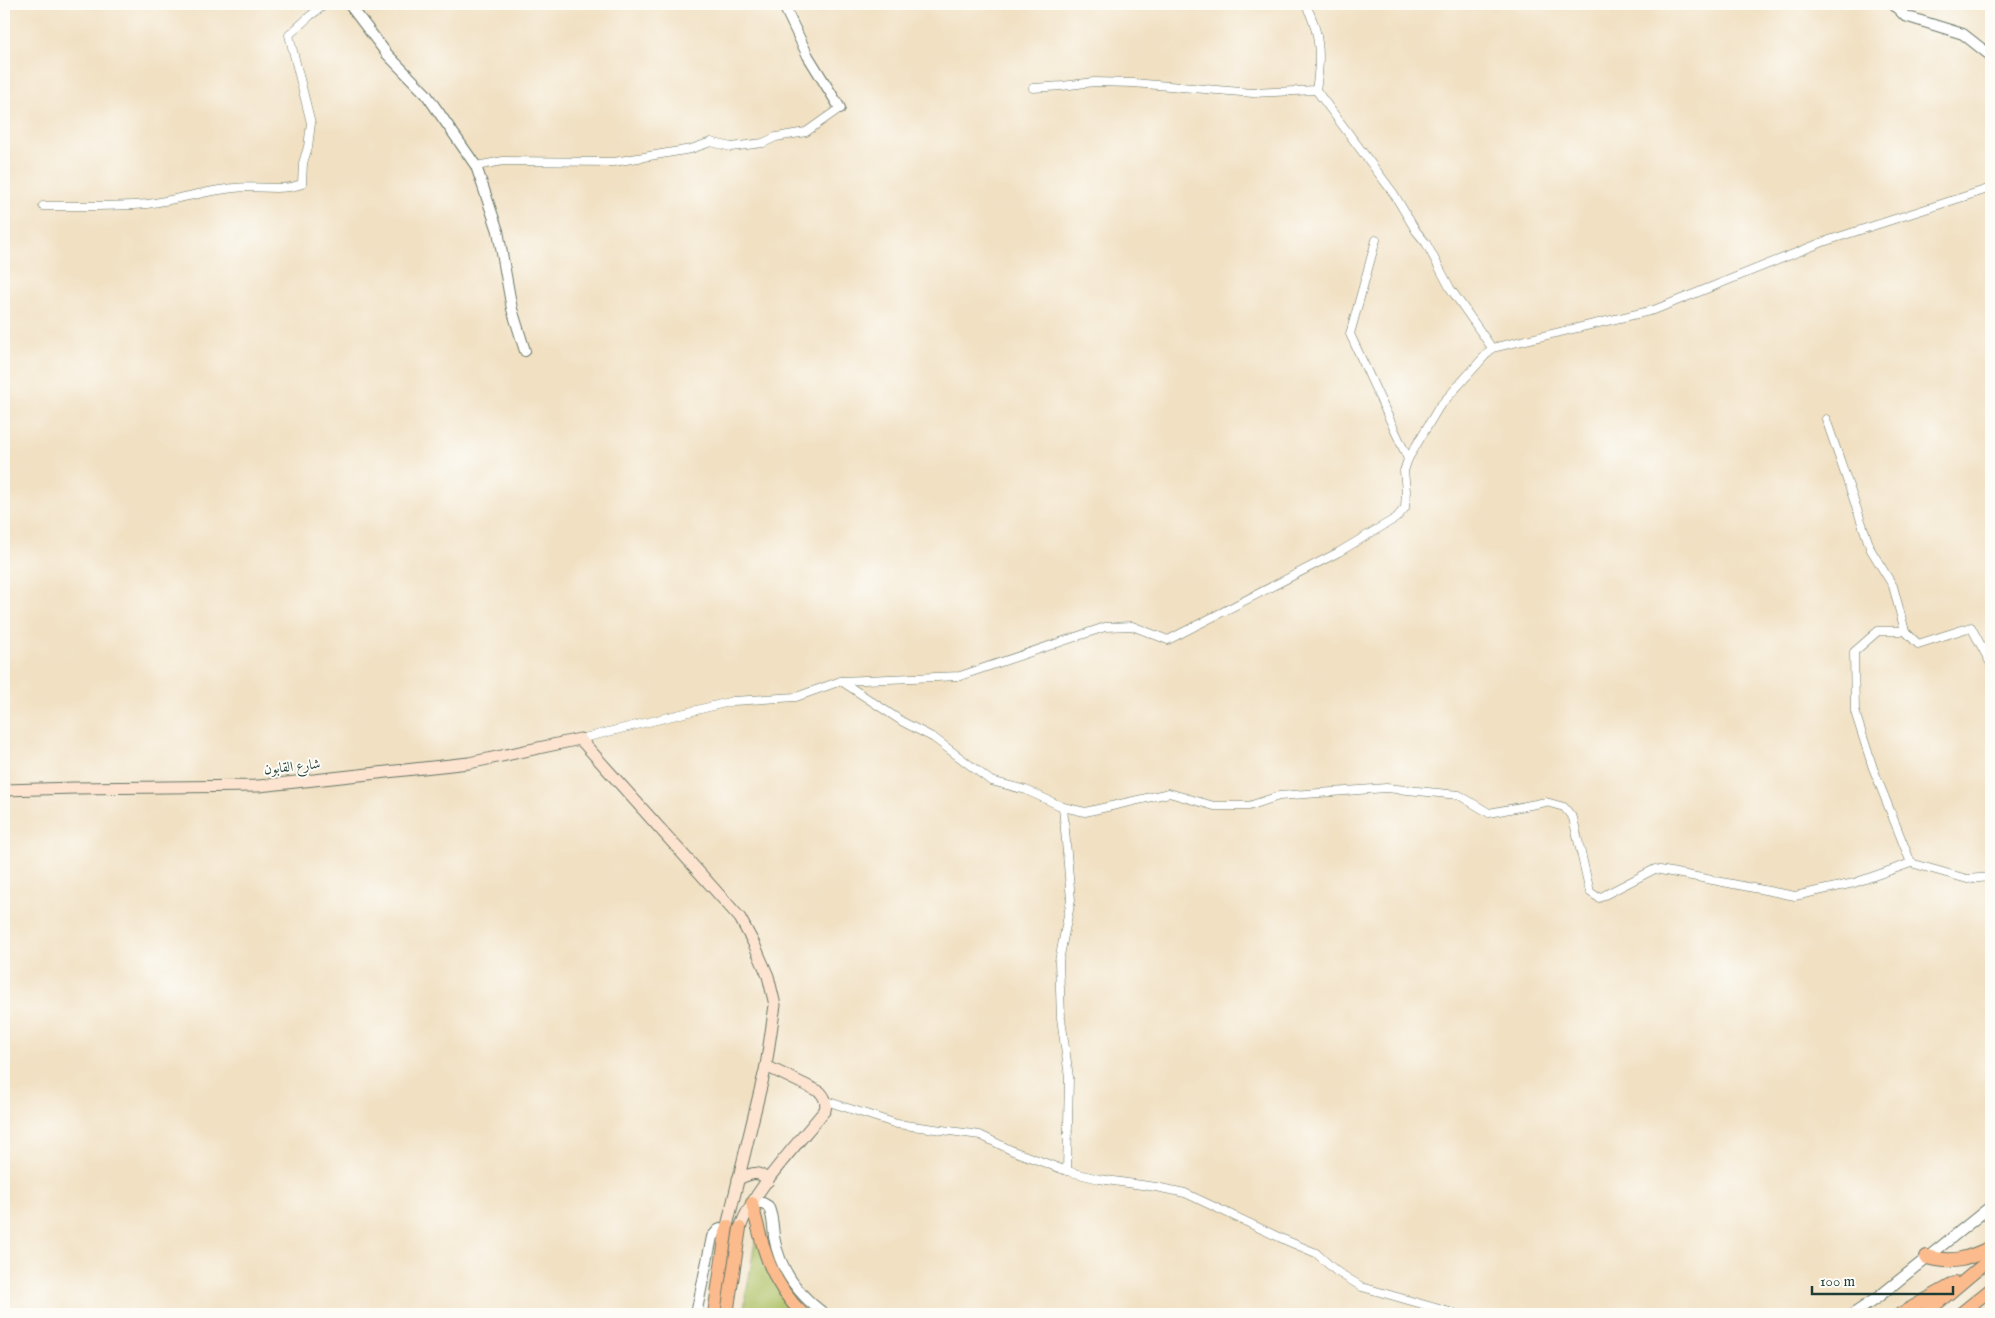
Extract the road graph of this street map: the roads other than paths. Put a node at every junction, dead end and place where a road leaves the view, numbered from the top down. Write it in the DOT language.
graph roads {
  1 [pos="326,4"];
  2 [pos="349,4"];
  3 [pos="783,4"];
  4 [pos="1305,4"];
  5 [pos="1893,4"];
  6 [pos="1991,56"];
  7 [pos="1033,88"];
  8 [pos="1316,90"];
  9 [pos="840,108"];
  10 [pos="476,166"];
  11 [pos="1991,188"];
  12 [pos="43,206"];
  13 [pos="1376,240"];
  14 [pos="1492,348"];
  15 [pos="525,352"];
  16 [pos="1826,419"];
  17 [pos="1408,459"];
  18 [pos="1905,631"];
  19 [pos="1991,664"];
  20 [pos="841,681"];
  21 [pos="580,739"];
  22 [pos="4,790"];
  23 [pos="1063,807"];
  24 [pos="1911,863"];
  25 [pos="1991,878"];
  26 [pos="766,1066"];
  27 [pos="826,1101"];
  28 [pos="1068,1171"];
  29 [pos="738,1179"];
  30 [pos="768,1181"];
  31 [pos="752,1203"];
  32 [pos="1991,1206"];
  33 [pos="727,1226"];
  34 [pos="740,1228"];
  35 [pos="1991,1248"];
  36 [pos="1927,1257"];
  37 [pos="1991,1258"];
  38 [pos="1973,1274"];
  39 [pos="1991,1289"];
  40 [pos="696,1314"];
  41 [pos="714,1314"];
  42 [pos="727,1314"];
  43 [pos="803,1314"];
  44 [pos="825,1314"];
  45 [pos="1457,1314"];
  46 [pos="1853,1314"];
  47 [pos="1900,1314"];
  48 [pos="1925,1314"];
  49 [pos="1960,1314"];
  1 -- 12 [label="street"];
  2 -- 10 [label="street"];
  3 -- 9 [label="street"];
  4 -- 8 [label="street"];
  5 -- 6 [label="street"];
  7 -- 8 [label="street"];
  8 -- 14 [label="street"];
  9 -- 10 [label="street"];
  10 -- 15 [label="street"];
  11 -- 14 [label="street"];
  13 -- 17 [label="street"];
  14 -- 17 [label="street"];
  16 -- 18 [label="street"];
  17 -- 20 [label="street"];
  18 -- 19 [label="street"];
  18 -- 24 [label="street"];
  20 -- 21 [label="street"];
  20 -- 23 [label="street"];
  21 -- 22 [label="main road, شارع القابون"];
  21 -- 26 [label="main road"];
  23 -- 24 [label="street"];
  23 -- 28 [label="street"];
  24 -- 25 [label="street"];
  26 -- 27 [label="main road"];
  26 -- 29 [label="main road"];
  27 -- 28 [label="street"];
  27 -- 30 [label="main road"];
  28 -- 45 [label="street"];
  29 -- 30 [label="main road"];
  29 -- 33 [label="main road"];
  30 -- 31 [label="main road"];
  31 -- 34 [label="main road"];
  31 -- 43 [label="highway"];
  31 -- 44 [label="street"];
  32 -- 36 [label="street"];
  33 -- 40 [label="street"];
  33 -- 41 [label="highway"];
  34 -- 42 [label="highway"];
  35 -- 36 [label="highway"];
  36 -- 46 [label="street"];
  37 -- 38 [label="highway"];
  38 -- 47 [label="highway"];
  38 -- 48 [label="highway"];
  39 -- 49 [label="highway"];
}
